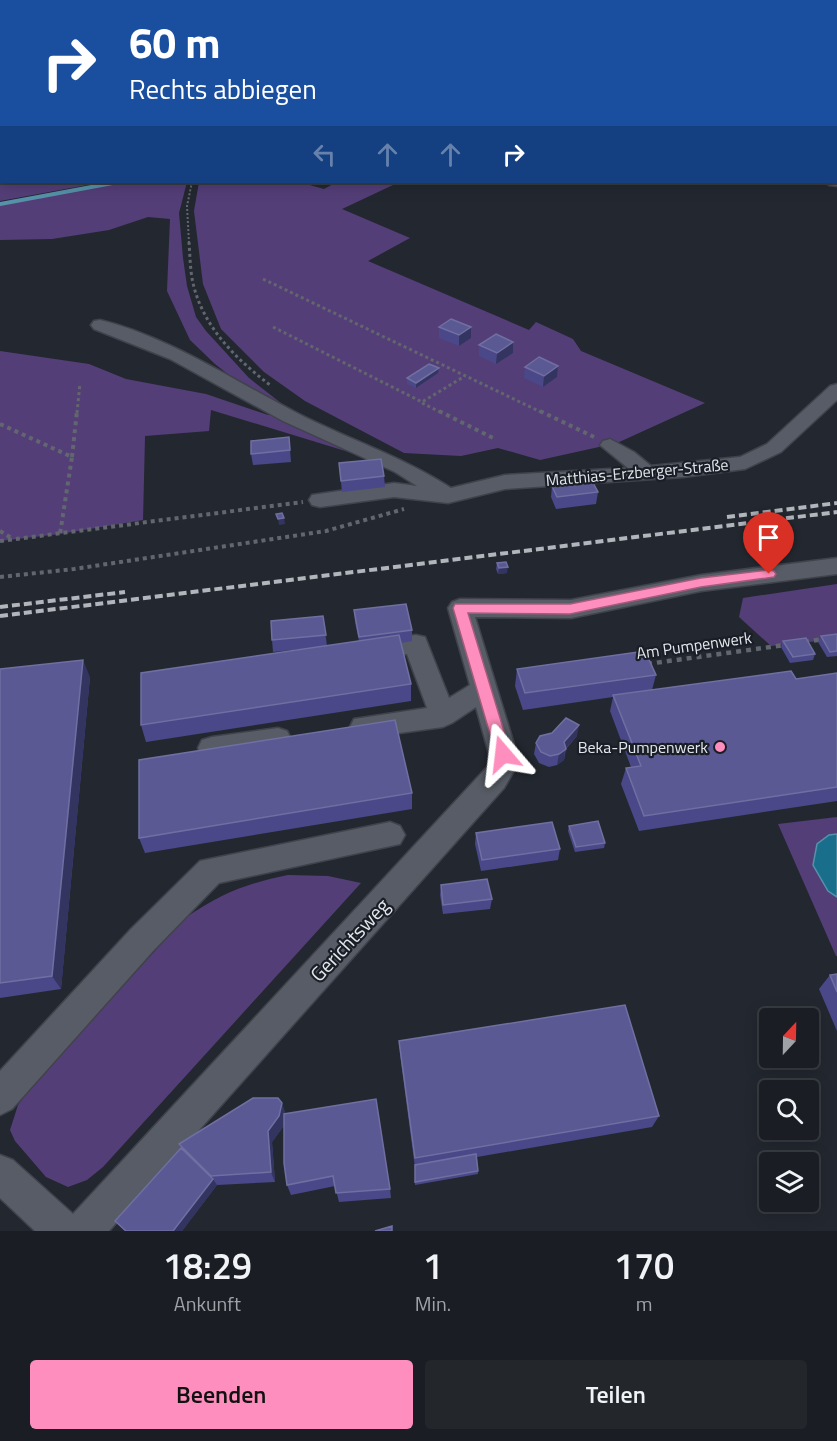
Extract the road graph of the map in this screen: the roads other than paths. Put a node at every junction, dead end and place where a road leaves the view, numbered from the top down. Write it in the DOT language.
graph roads {
  1 [pos="100,325"];
  2 [pos="837,390"];
  3 [pos="610,445"];
  4 [pos="646,473"];
  5 [pos="448,496"];
  6 [pos="320,500"];
  7 [pos="837,566"];
  8 [pos="348,652"];
  9 [pos="483,689"];
  10 [pos="443,716"];
  11 [pos="339,730"];
  12 [pos="305,735"];
  13 [pos="212,748"];
  14 [pos="390,835"];
  15 [pos="0,1097"];
  16 [pos="0,1173"];
  17 [pos="63,1231"];
  18 [pos="84,1231"];
  1 -- 5 [label="street"];
  2 -- 4 [label="street, Matthias-Erzberger-Straße"];
  3 -- 4 [label="street"];
  4 -- 5 [label="street, Matthias-Erzberger-Straße"];
  5 -- 6 [label="street"];
  7 -- 9 [label="street, Gerichtsweg"];
  8 -- 10 [label="street"];
  9 -- 10 [label="street"];
  9 -- 18 [label="street, Gerichtsweg"];
  10 -- 11 [label="street"];
  12 -- 13 [label="street"];
  14 -- 15 [label="street"];
  16 -- 17 [label="street"];
}
